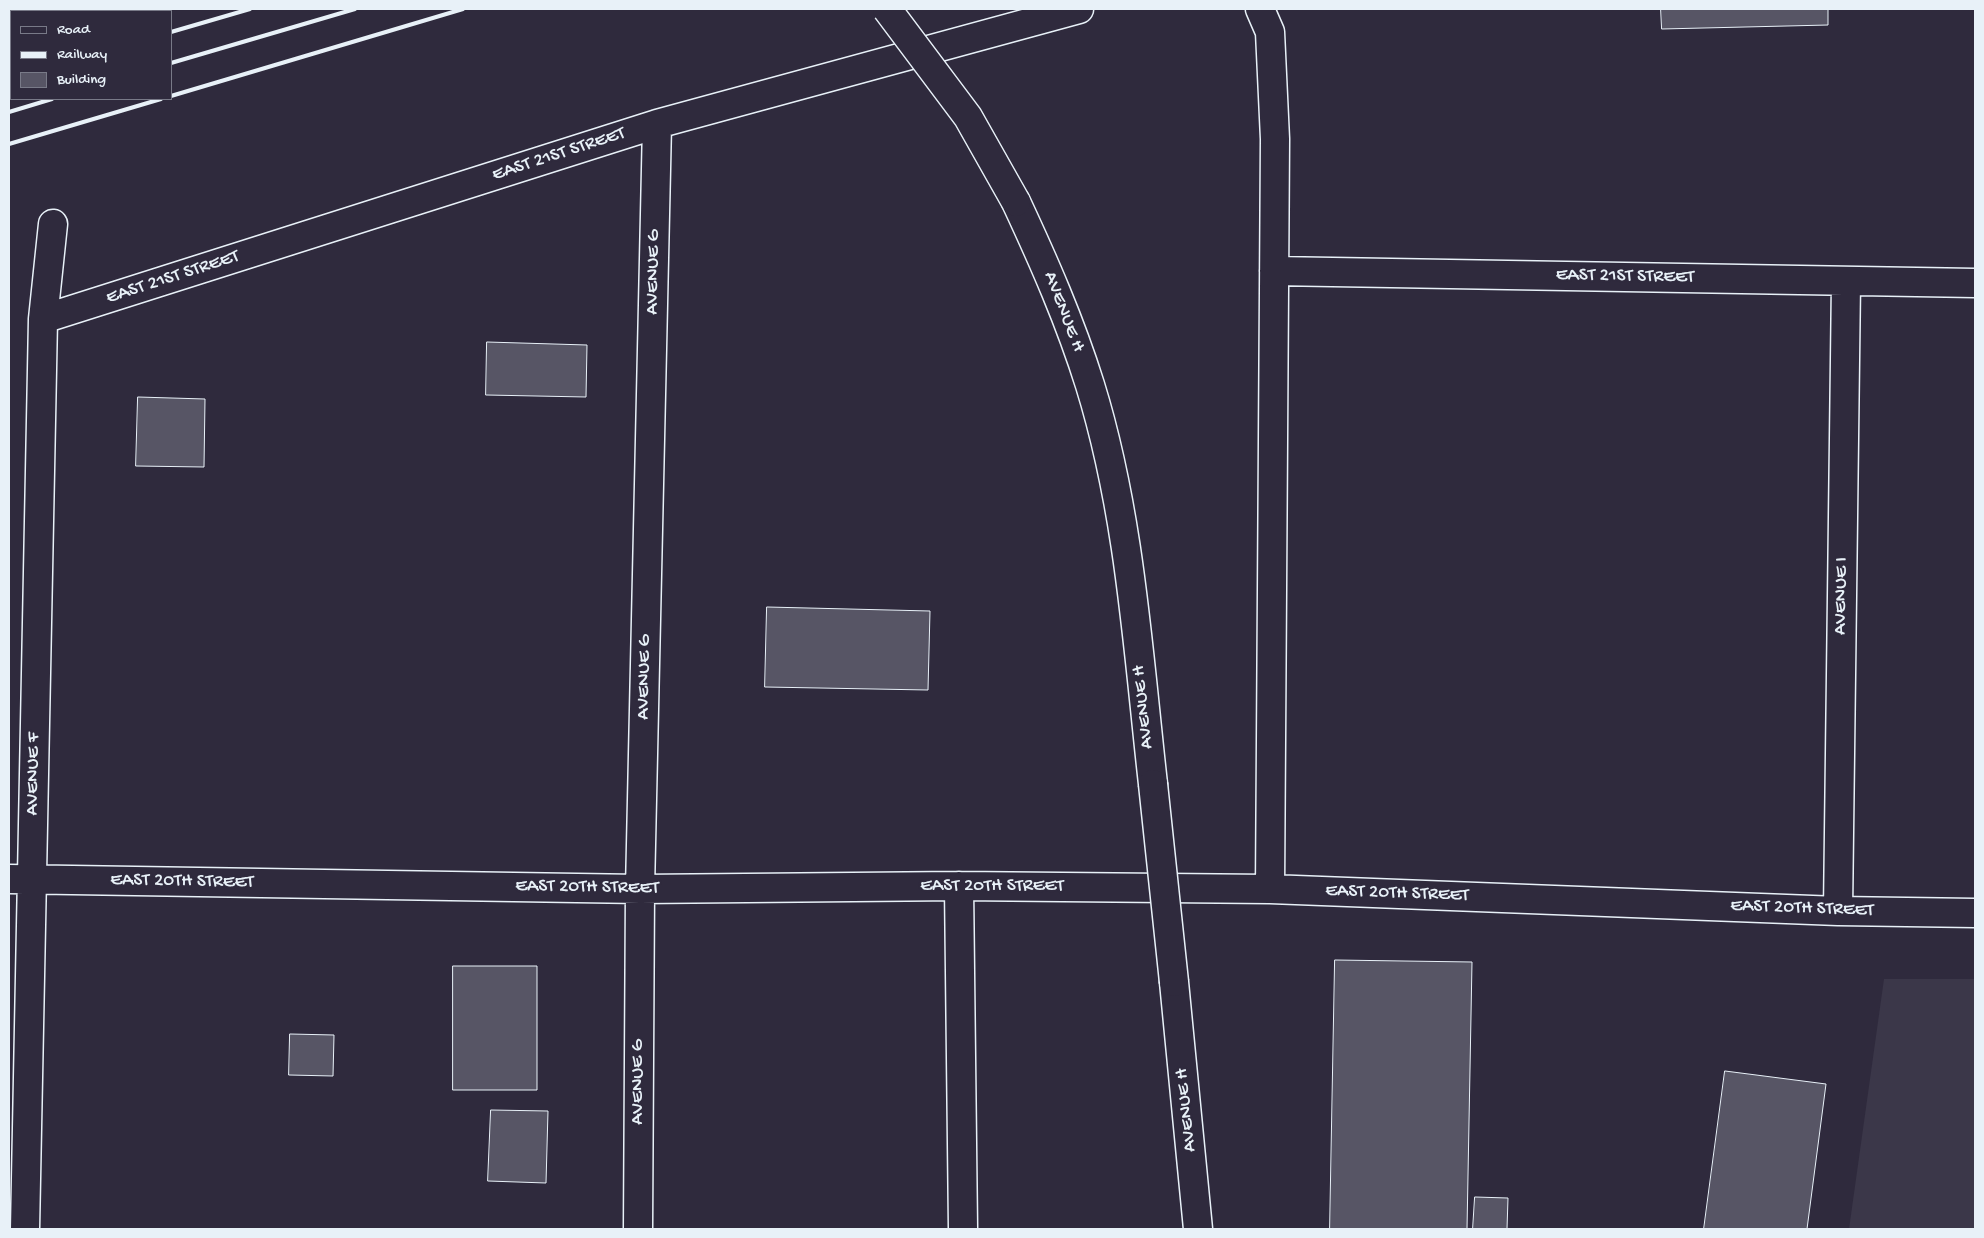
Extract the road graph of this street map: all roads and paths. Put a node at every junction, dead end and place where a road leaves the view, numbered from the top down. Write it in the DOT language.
graph roads {
  1 [pos="887,9"];
  2 [pos="1079,9"];
  3 [pos="1260,9"];
  4 [pos="657,124"];
  5 [pos="53,224"];
  6 [pos="1274,271"];
  7 [pos="1846,281"];
  8 [pos="1975,283"];
  9 [pos="44,319"];
  10 [pos="20,879"];
  11 [pos="959,886"];
  12 [pos="640,889"];
  13 [pos="1270,889"];
  14 [pos="1838,910"];
  15 [pos="1975,913"];
  16 [pos="25,1229"];
  17 [pos="638,1229"];
  18 [pos="963,1229"];
  19 [pos="1198,1229"];
  1 -- 19 [label="street, AVENUE H, bridge"];
  2 -- 4 [label="street, EAST 21ST STREET"];
  3 -- 6 [label="street"];
  4 -- 9 [label="street, EAST 21ST STREET"];
  4 -- 12 [label="street, AVENUE G"];
  5 -- 9 [label="street, AVENUE F"];
  6 -- 7 [label="street, EAST 21ST STREET"];
  6 -- 13 [label="street"];
  7 -- 8 [label="street, EAST 21ST STREET"];
  7 -- 14 [label="street, AVENUE I"];
  9 -- 10 [label="street, AVENUE F"];
  10 -- 12 [label="street, EAST 20TH STREET"];
  10 -- 16 [label="street, AVENUE F"];
  11 -- 12 [label="street, EAST 20TH STREET"];
  11 -- 13 [label="street, EAST 20TH STREET"];
  11 -- 18 [label="street"];
  12 -- 17 [label="street, AVENUE G"];
  13 -- 14 [label="street, EAST 20TH STREET"];
  14 -- 15 [label="street, EAST 20TH STREET"];
}
